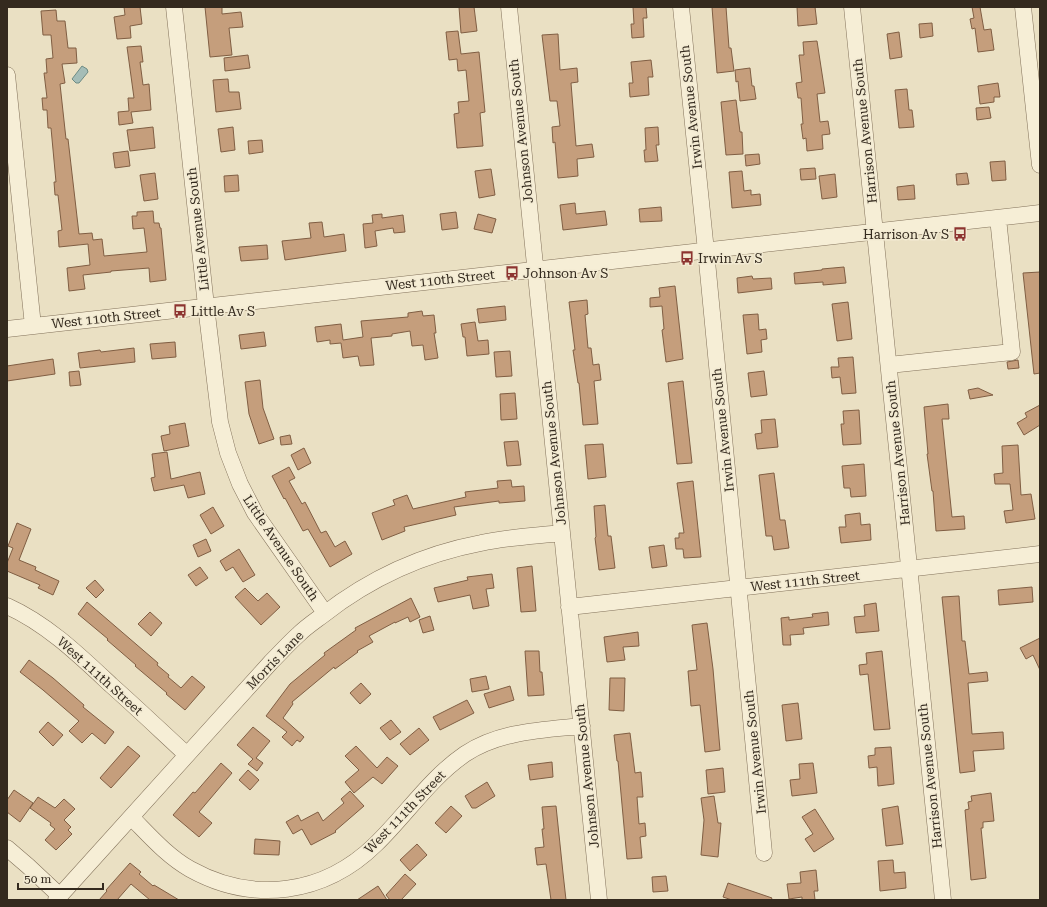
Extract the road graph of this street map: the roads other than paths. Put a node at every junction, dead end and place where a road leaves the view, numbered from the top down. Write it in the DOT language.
graph roads {
  1 [pos="174,7"];
  2 [pos="509,7"];
  3 [pos="680,7"];
  4 [pos="852,7"];
  5 [pos="1023,7"];
  6 [pos="7,75"];
  7 [pos="1040,165"];
  8 [pos="1040,214"];
  9 [pos="998,218"];
  10 [pos="876,232"];
  11 [pos="706,251"];
  12 [pos="536,270"];
  13 [pos="206,306"];
  14 [pos="33,326"];
  15 [pos="7,329"];
  16 [pos="889,365"];
  17 [pos="562,533"];
  18 [pos="1040,554"];
  19 [pos="910,569"];
  20 [pos="739,588"];
  21 [pos="7,606"];
  22 [pos="569,607"];
  23 [pos="325,613"];
  24 [pos="582,726"];
  25 [pos="187,755"];
  26 [pos="131,817"];
  27 [pos="7,848"];
  28 [pos="764,853"];
  29 [pos="58,898"];
  30 [pos="599,900"];
  31 [pos="943,900"];
  1 -- 13 [label="street, Little Avenue South"];
  2 -- 12 [label="street, Johnson Avenue South"];
  3 -- 11 [label="street, Irwin Avenue South"];
  4 -- 10 [label="street, Harrison Avenue South"];
  5 -- 7 [label="street"];
  6 -- 14 [label="street"];
  8 -- 9 [label="street, West 110th Street"];
  9 -- 10 [label="street, West 110th Street"];
  9 -- 16 [label="street"];
  10 -- 11 [label="street, West 110th Street"];
  10 -- 16 [label="street, Harrison Avenue South"];
  11 -- 12 [label="street, West 110th Street"];
  11 -- 20 [label="street, Irwin Avenue South"];
  12 -- 13 [label="street, West 110th Street"];
  12 -- 17 [label="street, Johnson Avenue South"];
  13 -- 14 [label="street, West 110th Street"];
  13 -- 23 [label="street, Little Avenue South"];
  14 -- 15 [label="street, West 110th Street"];
  16 -- 19 [label="street, Harrison Avenue South"];
  17 -- 22 [label="street, Johnson Avenue South"];
  17 -- 23 [label="street, Morris Lane"];
  18 -- 19 [label="street, West 111th Street"];
  19 -- 20 [label="street, West 111th Street"];
  19 -- 31 [label="street, Harrison Avenue South"];
  20 -- 22 [label="street, West 111th Street"];
  20 -- 28 [label="street, Irwin Avenue South"];
  21 -- 25 [label="street, West 111th Street"];
  22 -- 24 [label="street, Johnson Avenue South"];
  23 -- 25 [label="street, Morris Lane"];
  24 -- 26 [label="street, West 111th Street"];
  24 -- 30 [label="street, Johnson Avenue South"];
  25 -- 26 [label="street, Morris Lane"];
  26 -- 29 [label="street, Morris Lane"];
  27 -- 29 [label="street"];
}
